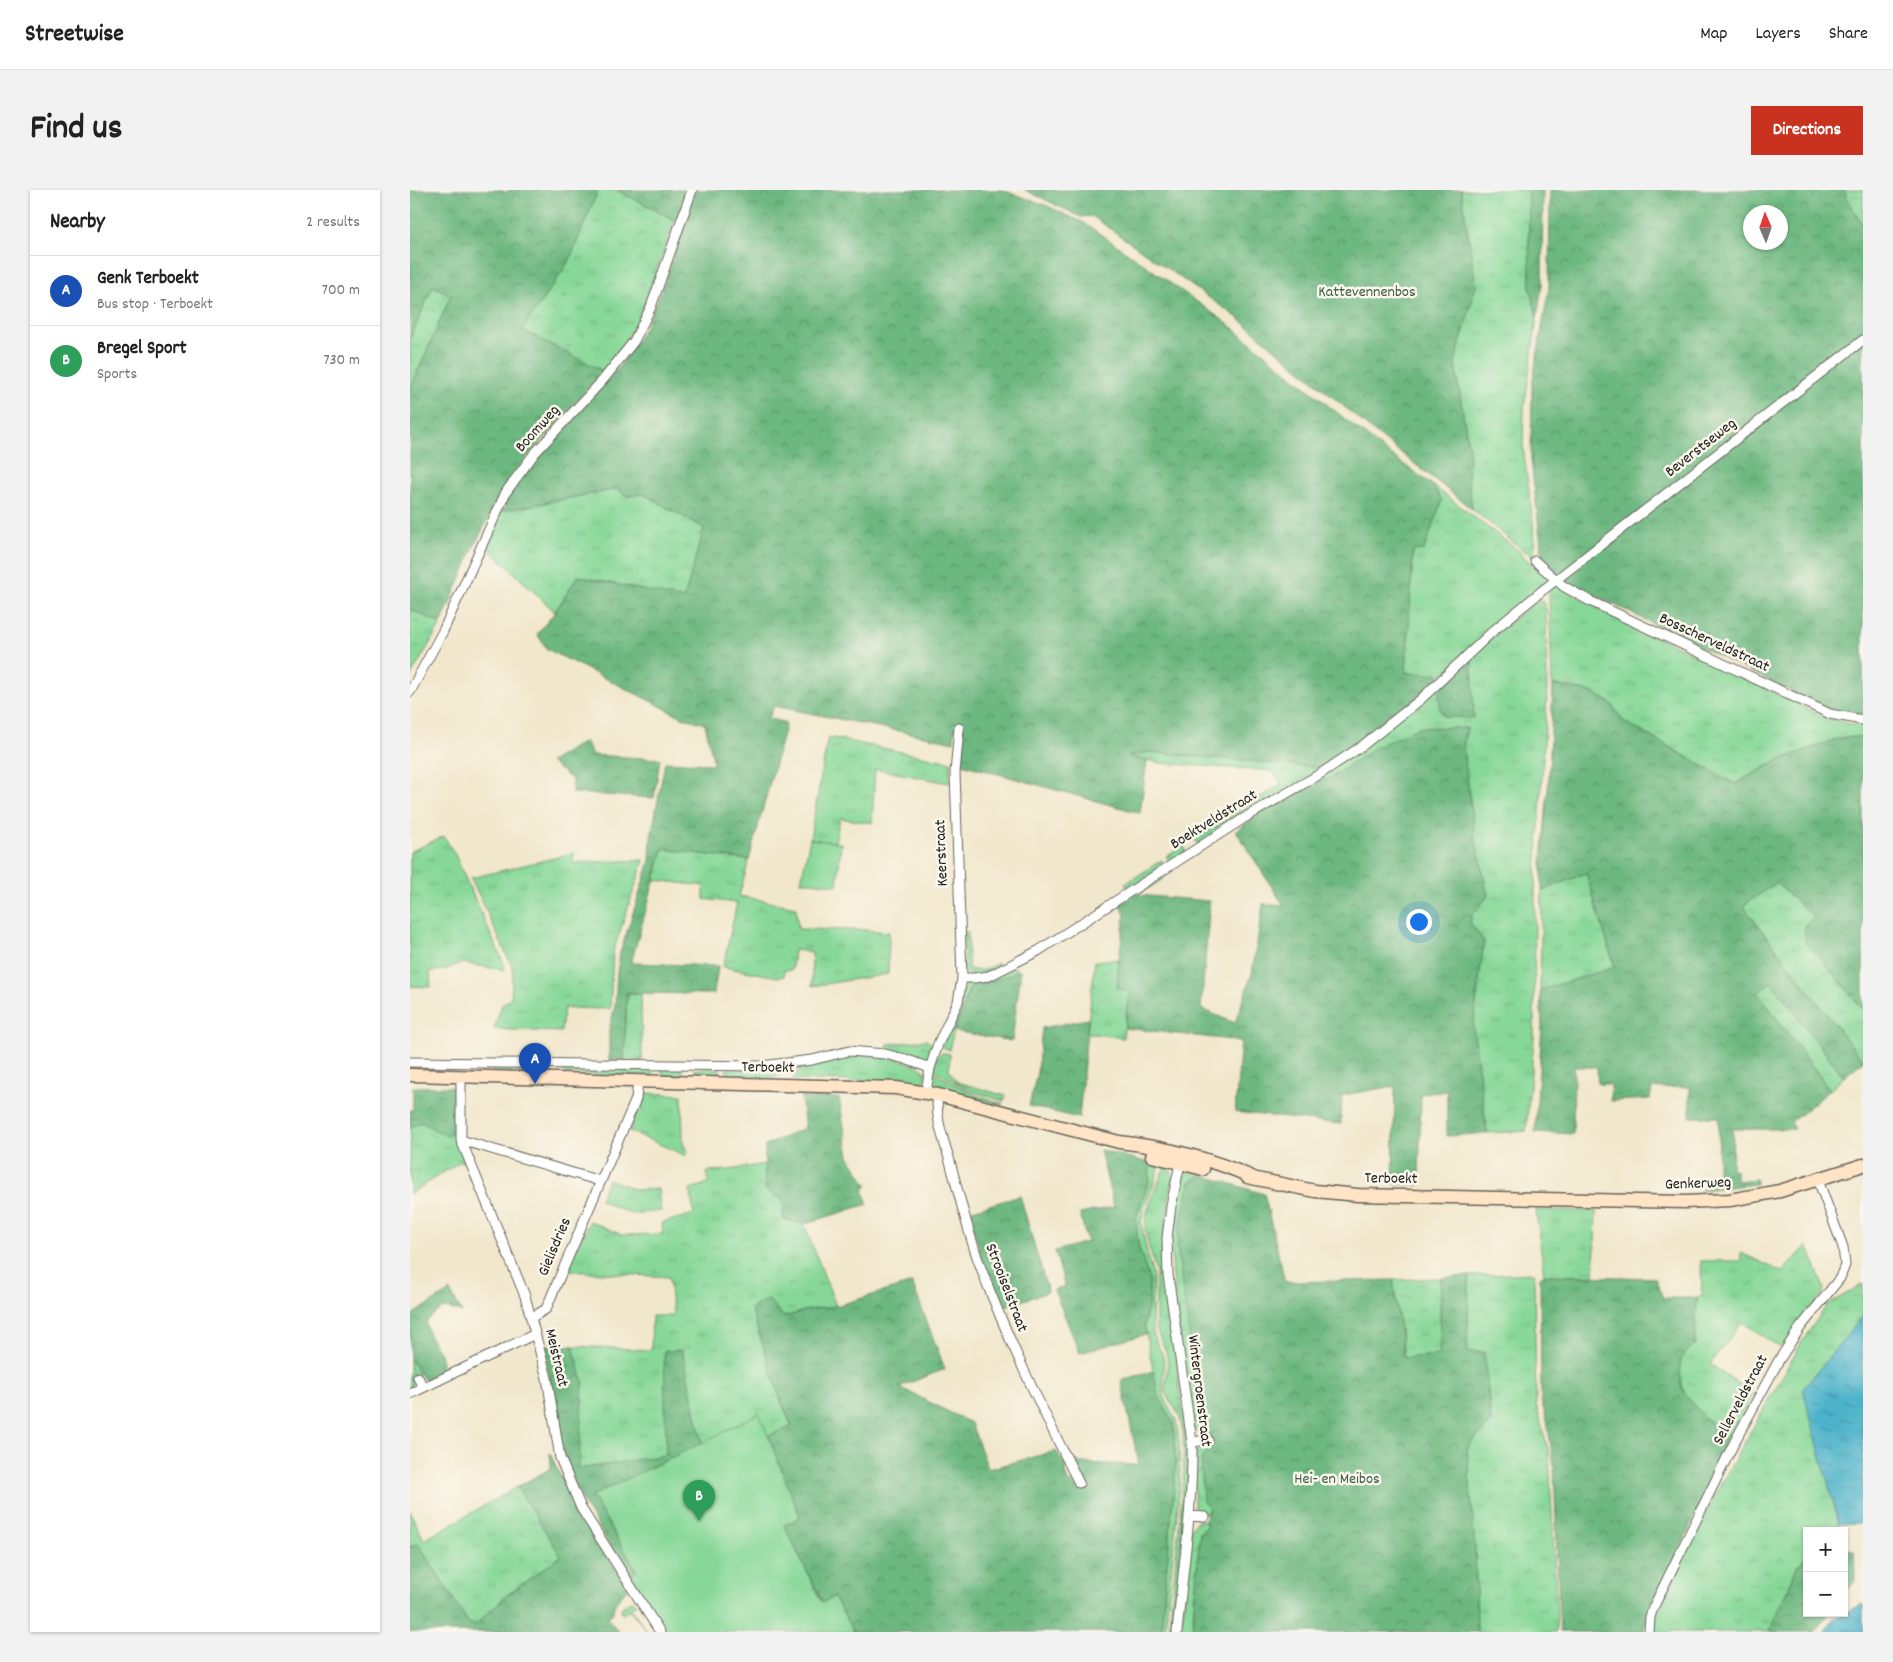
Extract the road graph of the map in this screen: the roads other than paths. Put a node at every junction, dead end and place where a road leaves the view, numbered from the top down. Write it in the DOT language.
graph roads {
  1 [pos="692,190"];
  2 [pos="1863,340"];
  3 [pos="1535,561"];
  4 [pos="1557,579"];
  5 [pos="410,692"];
  6 [pos="1863,720"];
  7 [pos="959,728"];
  8 [pos="962,978"];
  9 [pos="410,1062"];
  10 [pos="930,1068"];
  11 [pos="410,1075"];
  12 [pos="461,1077"];
  13 [pos="638,1081"];
  14 [pos="932,1094"];
  15 [pos="461,1140"];
  16 [pos="1181,1159"];
  17 [pos="1863,1165"];
  18 [pos="600,1181"];
  19 [pos="1820,1184"];
  20 [pos="1529,1199"];
  21 [pos="531,1318"];
  22 [pos="535,1334"];
  23 [pos="418,1377"];
  24 [pos="423,1388"];
  25 [pos="410,1394"];
  26 [pos="1208,1440"];
  27 [pos="1192,1442"];
  28 [pos="1079,1482"];
  29 [pos="1189,1516"];
  30 [pos="1205,1517"];
  31 [pos="660,1632"];
  32 [pos="1177,1632"];
  33 [pos="1649,1632"];
  1 -- 5 [label="street, Boomweg"];
  2 -- 4 [label="street, Beverstseweg"];
  3 -- 4 [label="street, Bosscherveldstraat"];
  4 -- 6 [label="street, Bosscherveldstraat"];
  4 -- 8 [label="street, Boektveldstraat"];
  7 -- 8 [label="street, Keerstraat"];
  8 -- 10 [label="street"];
  9 -- 10 [label="street, Terboekt"];
  10 -- 14 [label="street"];
  11 -- 12 [label="main road, Terboekt"];
  12 -- 13 [label="main road, Terboekt"];
  12 -- 15 [label="street, Meistraat"];
  13 -- 14 [label="main road, Terboekt"];
  13 -- 18 [label="street, Gielisdries"];
  14 -- 16 [label="main road, Terboekt"];
  14 -- 28 [label="street, Strooiselstraat"];
  15 -- 18 [label="street"];
  15 -- 21 [label="street, Meistraat"];
  16 -- 20 [label="main road, Terboekt"];
  16 -- 27 [label="street, Wintergroenstraat"];
  17 -- 19 [label="main road, Genkerweg"];
  18 -- 21 [label="street, Gielisdries"];
  19 -- 20 [label="main road, Genkerweg"];
  19 -- 33 [label="street, Sellerveldstraat"];
  21 -- 22 [label="street, Meistraat"];
  22 -- 24 [label="street"];
  22 -- 31 [label="street, Meistraat"];
  23 -- 24 [label="street"];
  24 -- 25 [label="street"];
  26 -- 27 [label="street"];
  27 -- 29 [label="street, Wintergroenstraat"];
  29 -- 30 [label="street"];
  29 -- 32 [label="street, Wintergroenstraat"];
}
